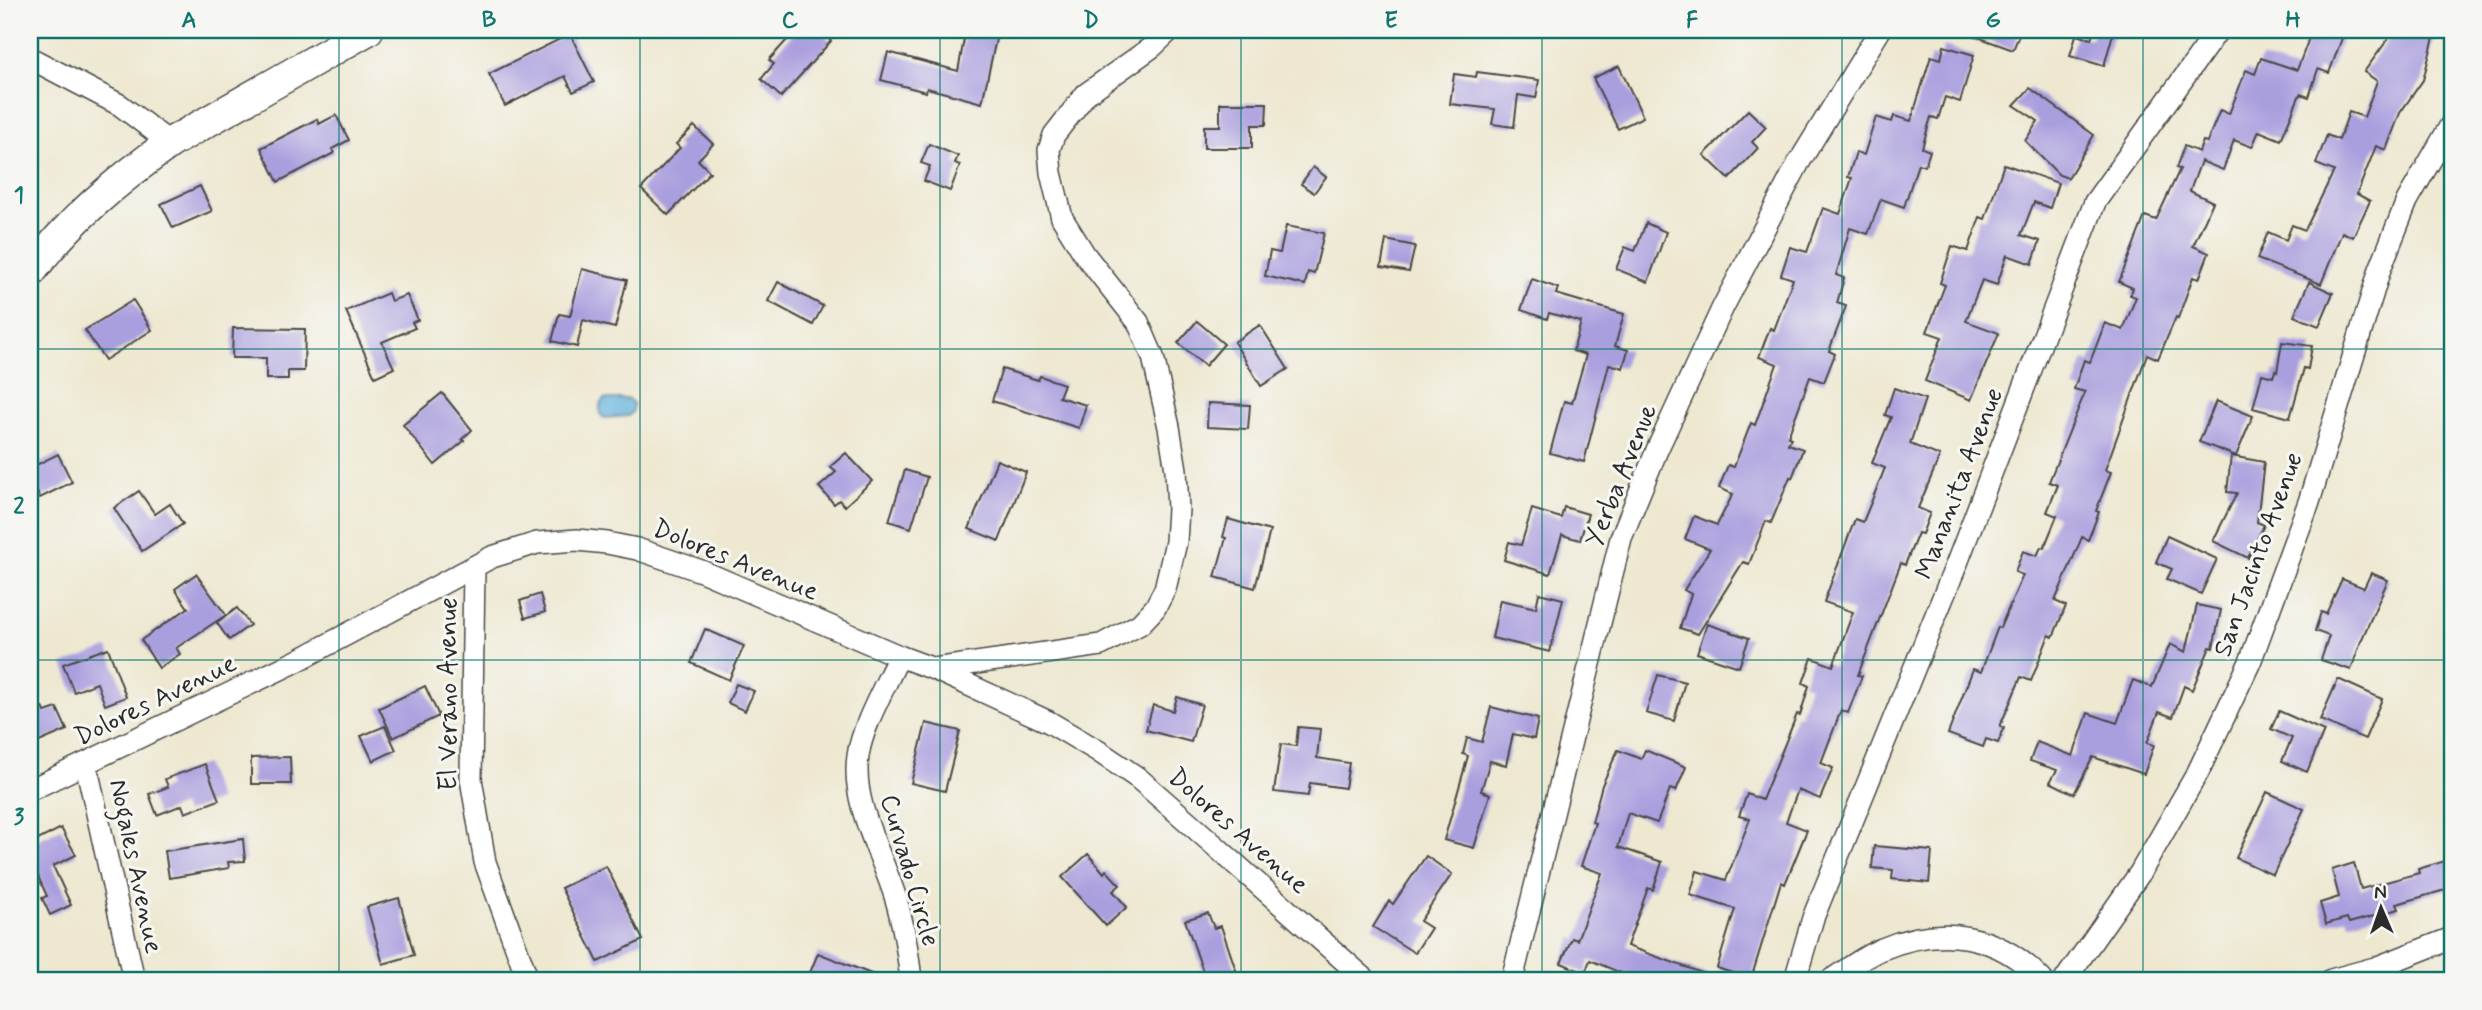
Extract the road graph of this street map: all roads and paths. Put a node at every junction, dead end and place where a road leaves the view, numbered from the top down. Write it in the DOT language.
graph roads {
  1 [pos="368,30"];
  2 [pos="1170,30"];
  3 [pos="2218,30"];
  4 [pos="1872,32"];
  5 [pos="30,58"];
  6 [pos="2452,123"];
  7 [pos="170,143"];
  8 [pos="30,273"];
  9 [pos="474,567"];
  10 [pos="899,656"];
  11 [pos="934,669"];
  12 [pos="86,764"];
  13 [pos="30,790"];
  14 [pos="2452,938"];
  15 [pos="134,980"];
  16 [pos="528,980"];
  17 [pos="911,980"];
  18 [pos="1366,980"];
  19 [pos="1512,980"];
  20 [pos="1795,980"];
  21 [pos="1831,980"];
  22 [pos="2042,980"];
  23 [pos="2065,980"];
  24 [pos="2331,980"];
  1 -- 7 [label="street"];
  2 -- 11 [label="street"];
  3 -- 20 [label="street, Mananita Avenue"];
  4 -- 19 [label="street, Yerba Avenue"];
  5 -- 7 [label="street"];
  6 -- 23 [label="street, San Jacinto Avenue"];
  7 -- 8 [label="street"];
  9 -- 10 [label="street, Dolores Avenue"];
  9 -- 12 [label="street, Dolores Avenue"];
  9 -- 16 [label="street, El Verano Avenue"];
  10 -- 11 [label="street, Dolores Avenue"];
  10 -- 17 [label="street, Curvado Circle"];
  11 -- 18 [label="street, Dolores Avenue"];
  12 -- 13 [label="street, Dolores Avenue"];
  12 -- 15 [label="street, Nogales Avenue"];
  14 -- 24 [label="street"];
  21 -- 22 [label="street"];
}
